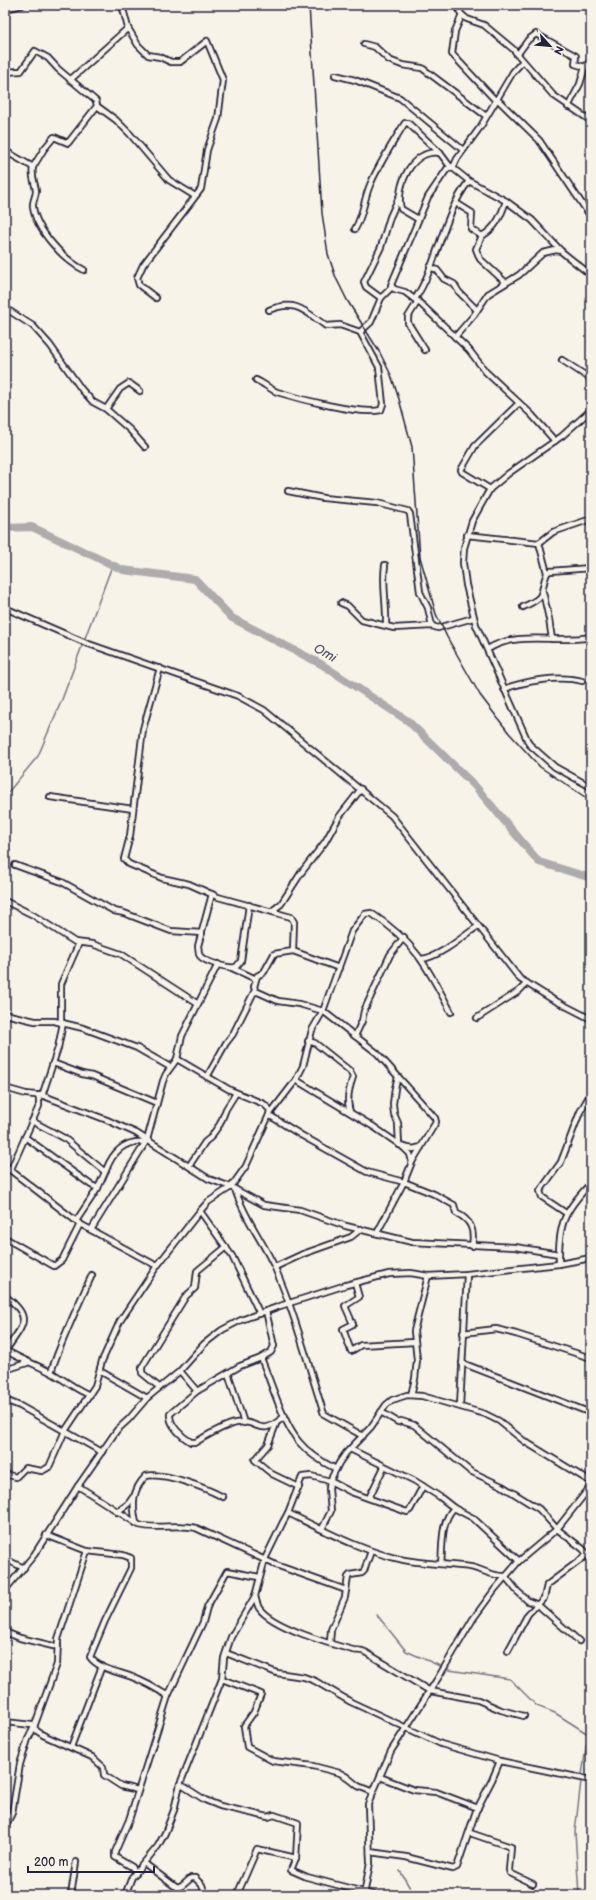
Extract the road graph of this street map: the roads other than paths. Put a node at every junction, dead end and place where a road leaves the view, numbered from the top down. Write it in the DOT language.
graph roads {
  1 [pos="22,5"];
  2 [pos="122,5"];
  3 [pos="457,5"];
  4 [pos="5,7"];
  5 [pos="462,15"];
  6 [pos="128,28"];
  7 [pos="364,44"];
  8 [pos="517,55"];
  9 [pos="591,60"];
  10 [pos="522,62"];
  11 [pos="585,67"];
  12 [pos="5,72"];
  13 [pos="335,75"];
  14 [pos="70,80"];
  15 [pos="496,100"];
  16 [pos="97,106"];
  17 [pos="568,107"];
  18 [pos="486,116"];
  19 [pos="591,121"];
  20 [pos="463,150"];
  21 [pos="440,153"];
  22 [pos="5,154"];
  23 [pos="33,167"];
  24 [pos="452,168"];
  25 [pos="469,181"];
  26 [pos="400,195"];
  27 [pos="195,196"];
  28 [pos="506,201"];
  29 [pos="456,203"];
  30 [pos="591,217"];
  31 [pos="418,218"];
  32 [pos="354,229"];
  33 [pos="482,236"];
  34 [pos="562,252"];
  35 [pos="430,267"];
  36 [pos="84,270"];
  37 [pos="591,275"];
  38 [pos="505,282"];
  39 [pos="392,287"];
  40 [pos="156,298"];
  41 [pos="381,298"];
  42 [pos="416,300"];
  43 [pos="5,308"];
  44 [pos="477,308"];
  45 [pos="269,310"];
  46 [pos="360,332"];
  47 [pos="455,336"];
  48 [pos="424,350"];
  49 [pos="562,360"];
  50 [pos="256,380"];
  51 [pos="591,380"];
  52 [pos="140,391"];
  53 [pos="519,402"];
  54 [pos="106,409"];
  55 [pos="591,410"];
  56 [pos="555,441"];
  57 [pos="145,447"];
  58 [pos="490,489"];
  59 [pos="288,491"];
  60 [pos="591,518"];
  61 [pos="467,535"];
  62 [pos="539,542"];
  63 [pos="385,565"];
  64 [pos="591,568"];
  65 [pos="547,573"];
  66 [pos="543,592"];
  67 [pos="341,603"];
  68 [pos="5,608"];
  69 [pos="523,608"];
  70 [pos="474,618"];
  71 [pos="386,625"];
  72 [pos="432,626"];
  73 [pos="591,637"];
  74 [pos="552,638"];
  75 [pos="488,650"];
  76 [pos="160,668"];
  77 [pos="582,681"];
  78 [pos="504,689"];
  79 [pos="591,787"];
  80 [pos="361,789"];
  81 [pos="50,797"];
  82 [pos="133,809"];
  83 [pos="15,865"];
  84 [pos="212,894"];
  85 [pos="5,902"];
  86 [pos="249,905"];
  87 [pos="272,911"];
  88 [pos="478,926"];
  89 [pos="202,933"];
  90 [pos="404,937"];
  91 [pos="79,943"];
  92 [pos="293,951"];
  93 [pos="421,959"];
  94 [pos="218,964"];
  95 [pos="232,968"];
  96 [pos="339,968"];
  97 [pos="256,979"];
  98 [pos="527,983"];
  99 [pos="256,992"];
  100 [pos="198,1004"];
  101 [pos="323,1011"];
  102 [pos="451,1012"];
  103 [pos="5,1014"];
  104 [pos="477,1018"];
  105 [pos="591,1019"];
  106 [pos="62,1023"];
  107 [pos="355,1036"];
  108 [pos="308,1041"];
  109 [pos="177,1059"];
  110 [pos="53,1062"];
  111 [pos="170,1067"];
  112 [pos="207,1077"];
  113 [pos="398,1078"];
  114 [pos="296,1080"];
  115 [pos="5,1088"];
  116 [pos="236,1093"];
  117 [pos="591,1093"];
  118 [pos="40,1096"];
  119 [pos="157,1103"];
  120 [pos="350,1112"];
  121 [pos="270,1115"];
  122 [pos="32,1121"];
  123 [pos="25,1137"];
  124 [pos="146,1141"];
  125 [pos="401,1146"];
  126 [pos="421,1147"];
  127 [pos="412,1162"];
  128 [pos="5,1166"];
  129 [pos="189,1166"];
  130 [pos="10,1169"];
  131 [pos="106,1170"];
  132 [pos="404,1182"];
  133 [pos="591,1182"];
  134 [pos="98,1188"];
  135 [pos="233,1188"];
  136 [pos="200,1211"];
  137 [pos="566,1213"];
  138 [pos="78,1223"];
  139 [pos="361,1229"];
  140 [pos="91,1230"];
  141 [pos="377,1233"];
  142 [pos="6,1241"];
  143 [pos="472,1246"];
  144 [pos="226,1247"];
  145 [pos="559,1254"];
  146 [pos="591,1258"];
  147 [pos="559,1264"];
  148 [pos="157,1266"];
  149 [pos="275,1267"];
  150 [pos="467,1274"];
  151 [pos="92,1275"];
  152 [pos="428,1276"];
  153 [pos="355,1283"];
  154 [pos="5,1296"];
  155 [pos="289,1303"];
  156 [pos="266,1311"];
  157 [pos="260,1314"];
  158 [pos="463,1333"];
  159 [pos="415,1342"];
  160 [pos="5,1350"];
  161 [pos="261,1358"];
  162 [pos="591,1358"];
  163 [pos="27,1363"];
  164 [pos="462,1363"];
  165 [pos="5,1370"];
  166 [pos="100,1371"];
  167 [pos="180,1371"];
  168 [pos="51,1372"];
  169 [pos="228,1373"];
  170 [pos="159,1387"];
  171 [pos="197,1391"];
  172 [pos="90,1395"];
  173 [pos="411,1395"];
  174 [pos="147,1398"];
  175 [pos="5,1400"];
  176 [pos="460,1406"];
  177 [pos="381,1412"];
  178 [pos="591,1413"];
  179 [pos="285,1416"];
  180 [pos="244,1423"];
  181 [pos="276,1424"];
  182 [pos="66,1432"];
  183 [pos="363,1436"];
  184 [pos="350,1449"];
  185 [pos="102,1452"];
  186 [pos="384,1467"];
  187 [pos="336,1469"];
  188 [pos="5,1474"];
  189 [pos="330,1481"];
  190 [pos="591,1482"];
  191 [pos="78,1486"];
  192 [pos="423,1486"];
  193 [pos="591,1486"];
  194 [pos="299,1487"];
  195 [pos="133,1497"];
  196 [pos="223,1497"];
  197 [pos="369,1498"];
  198 [pos="454,1508"];
  199 [pos="117,1512"];
  200 [pos="288,1513"];
  201 [pos="136,1523"];
  202 [pos="557,1528"];
  203 [pos="322,1529"];
  204 [pos="46,1535"];
  205 [pos="370,1550"];
  206 [pos="86,1551"];
  207 [pos="587,1555"];
  208 [pos="5,1558"];
  209 [pos="265,1559"];
  210 [pos="591,1559"];
  211 [pos="520,1561"];
  212 [pos="441,1564"];
  213 [pos="24,1568"];
  214 [pos="505,1576"];
  215 [pos="259,1577"];
  216 [pos="5,1590"];
  217 [pos="346,1590"];
  218 [pos="255,1596"];
  219 [pos="538,1605"];
  220 [pos="5,1632"];
  221 [pos="579,1641"];
  222 [pos="330,1642"];
  223 [pos="58,1646"];
  224 [pos="508,1651"];
  225 [pos="226,1653"];
  226 [pos="102,1666"];
  227 [pos="222,1679"];
  228 [pos="430,1691"];
  229 [pos="168,1696"];
  230 [pos="524,1716"];
  231 [pos="5,1722"];
  232 [pos="34,1727"];
  233 [pos="406,1729"];
  234 [pos="71,1747"];
  235 [pos="500,1761"];
  236 [pos="380,1777"];
  237 [pos="591,1780"];
  238 [pos="180,1784"];
  239 [pos="138,1790"];
  240 [pos="373,1792"];
  241 [pos="478,1808"];
  242 [pos="5,1827"];
  243 [pos="470,1833"];
  244 [pos="370,1852"];
  245 [pos="296,1858"];
  246 [pos="76,1862"];
  247 [pos="144,1862"];
  248 [pos="136,1873"];
  249 [pos="534,1884"];
  250 [pos="364,1894"];
  251 [pos="71,1895"];
  252 [pos="125,1895"];
  253 [pos="205,1895"];
  254 [pos="237,1895"];
  255 [pos="375,1895"];
  1 -- 4 [label="street"];
  2 -- 6 [label="street"];
  3 -- 5 [label="street"];
  5 -- 8 [label="street"];
  5 -- 15 [label="street"];
  6 -- 14 [label="street"];
  6 -- 27 [label="street"];
  7 -- 18 [label="street"];
  8 -- 10 [label="street"];
  8 -- 11 [label="street"];
  9 -- 11 [label="street"];
  10 -- 15 [label="street"];
  10 -- 17 [label="street"];
  11 -- 17 [label="street"];
  12 -- 14 [label="street"];
  13 -- 20 [label="street"];
  14 -- 16 [label="street"];
  15 -- 18 [label="street"];
  15 -- 30 [label="street"];
  16 -- 23 [label="street"];
  16 -- 27 [label="street"];
  17 -- 19 [label="street"];
  18 -- 20 [label="street"];
  20 -- 24 [label="street"];
  21 -- 24 [label="street"];
  21 -- 26 [label="street"];
  21 -- 32 [label="street"];
  22 -- 23 [label="street"];
  23 -- 36 [label="street"];
  24 -- 25 [label="street"];
  24 -- 31 [label="street"];
  25 -- 28 [label="street"];
  25 -- 29 [label="street"];
  26 -- 31 [label="street"];
  26 -- 41 [label="street"];
  27 -- 40 [label="street"];
  28 -- 33 [label="street"];
  28 -- 34 [label="street"];
  29 -- 33 [label="street"];
  29 -- 35 [label="street"];
  31 -- 39 [label="street"];
  33 -- 38 [label="street"];
  34 -- 37 [label="street"];
  34 -- 38 [label="street"];
  35 -- 42 [label="street"];
  35 -- 44 [label="street"];
  38 -- 44 [label="street"];
  39 -- 41 [label="street"];
  39 -- 42 [label="street"];
  41 -- 46 [label="street"];
  42 -- 47 [label="street"];
  42 -- 48 [label="street"];
  43 -- 54 [label="street"];
  44 -- 47 [label="street"];
  45 -- 46 [label="street"];
  46 -- 50 [label="street"];
  47 -- 53 [label="street"];
  49 -- 51 [label="street"];
  52 -- 54 [label="street"];
  53 -- 56 [label="street"];
  53 -- 58 [label="street"];
  54 -- 57 [label="street"];
  55 -- 56 [label="street"];
  56 -- 58 [label="street"];
  58 -- 61 [label="street"];
  59 -- 72 [label="street"];
  60 -- 62 [label="street"];
  61 -- 62 [label="street"];
  61 -- 70 [label="street"];
  62 -- 65 [label="street"];
  63 -- 71 [label="street"];
  64 -- 65 [label="street"];
  65 -- 66 [label="street"];
  66 -- 69 [label="street"];
  66 -- 74 [label="street"];
  67 -- 71 [label="street"];
  68 -- 76 [label="street"];
  70 -- 72 [label="street"];
  70 -- 75 [label="street"];
  71 -- 72 [label="street"];
  73 -- 74 [label="street"];
  74 -- 75 [label="street"];
  75 -- 78 [label="street"];
  76 -- 80 [label="street"];
  76 -- 82 [label="street"];
  77 -- 78 [label="street"];
  78 -- 79 [label="street"];
  80 -- 87 [label="street"];
  80 -- 88 [label="street"];
  81 -- 82 [label="street"];
  82 -- 84 [label="street"];
  83 -- 89 [label="street"];
  84 -- 86 [label="street"];
  84 -- 89 [label="street"];
  85 -- 91 [label="street"];
  86 -- 87 [label="street"];
  86 -- 95 [label="street"];
  87 -- 92 [label="street"];
  88 -- 93 [label="street"];
  88 -- 98 [label="street"];
  89 -- 94 [label="street"];
  90 -- 93 [label="street"];
  90 -- 96 [label="street"];
  90 -- 107 [label="street"];
  91 -- 100 [label="street"];
  91 -- 106 [label="street"];
  92 -- 96 [label="street"];
  92 -- 97 [label="street"];
  93 -- 102 [label="street"];
  94 -- 95 [label="street"];
  94 -- 100 [label="street"];
  95 -- 97 [label="street"];
  96 -- 101 [label="street"];
  97 -- 99 [label="street"];
  98 -- 104 [label="street"];
  98 -- 105 [label="street"];
  99 -- 101 [label="street"];
  99 -- 112 [label="street"];
  100 -- 109 [label="street"];
  101 -- 107 [label="street"];
  101 -- 108 [label="street"];
  103 -- 106 [label="street"];
  106 -- 110 [label="street"];
  106 -- 111 [label="street"];
  107 -- 113 [label="street"];
  108 -- 114 [label="street"];
  108 -- 120 [label="street"];
  109 -- 111 [label="street"];
  109 -- 112 [label="street"];
  110 -- 118 [label="street"];
  110 -- 119 [label="street"];
  111 -- 119 [label="street"];
  112 -- 116 [label="street"];
  113 -- 125 [label="street"];
  113 -- 126 [label="street"];
  114 -- 120 [label="street"];
  114 -- 121 [label="street"];
  115 -- 118 [label="street"];
  116 -- 121 [label="street"];
  116 -- 129 [label="street"];
  117 -- 137 [label="street"];
  118 -- 122 [label="street"];
  118 -- 124 [label="street"];
  119 -- 124 [label="street"];
  120 -- 125 [label="street"];
  121 -- 132 [label="street"];
  121 -- 135 [label="street"];
  122 -- 123 [label="street"];
  122 -- 131 [label="street"];
  123 -- 130 [label="street"];
  123 -- 134 [label="street"];
  124 -- 129 [label="street"];
  124 -- 131 [label="street"];
  124 -- 140 [label="street"];
  125 -- 126 [label="street"];
  125 -- 127 [label="street"];
  126 -- 127 [label="street"];
  127 -- 132 [label="street"];
  128 -- 130 [label="street"];
  129 -- 135 [label="street"];
  130 -- 138 [label="street"];
  131 -- 134 [label="street"];
  132 -- 141 [label="street"];
  132 -- 143 [label="street"];
  133 -- 137 [label="street"];
  134 -- 138 [label="street"];
  135 -- 136 [label="street"];
  135 -- 139 [label="street"];
  135 -- 149 [label="street"];
  136 -- 144 [label="street"];
  136 -- 148 [label="street"];
  137 -- 145 [label="street"];
  138 -- 140 [label="street"];
  138 -- 142 [label="street"];
  139 -- 141 [label="street"];
  139 -- 149 [label="street"];
  140 -- 148 [label="street"];
  141 -- 143 [label="street"];
  143 -- 145 [label="street"];
  144 -- 157 [label="street"];
  144 -- 170 [label="street"];
  145 -- 147 [label="street"];
  146 -- 147 [label="street"];
  147 -- 150 [label="street"];
  148 -- 166 [label="street"];
  149 -- 155 [label="street"];
  150 -- 152 [label="street"];
  150 -- 158 [label="street"];
  151 -- 168 [label="street"];
  152 -- 153 [label="street"];
  152 -- 159 [label="street"];
  153 -- 155 [label="street"];
  153 -- 159 [label="street"];
  154 -- 160 [label="street"];
  155 -- 156 [label="street"];
  155 -- 183 [label="street"];
  156 -- 157 [label="street"];
  156 -- 161 [label="street"];
  157 -- 167 [label="street"];
  158 -- 162 [label="street"];
  158 -- 164 [label="street"];
  159 -- 173 [label="street"];
  160 -- 163 [label="street"];
  161 -- 169 [label="street"];
  161 -- 179 [label="street"];
  163 -- 165 [label="street"];
  163 -- 168 [label="street"];
  164 -- 176 [label="street"];
  164 -- 178 [label="street"];
  166 -- 172 [label="street"];
  166 -- 174 [label="street"];
  167 -- 170 [label="street"];
  167 -- 171 [label="street"];
  168 -- 172 [label="street"];
  169 -- 171 [label="street"];
  169 -- 180 [label="street"];
  170 -- 174 [label="street"];
  171 -- 180 [label="street"];
  172 -- 182 [label="street"];
  173 -- 176 [label="street"];
  173 -- 177 [label="street"];
  174 -- 185 [label="street"];
  175 -- 182 [label="street"];
  176 -- 190 [label="street"];
  177 -- 183 [label="street"];
  177 -- 202 [label="street"];
  179 -- 181 [label="street"];
  179 -- 187 [label="street"];
  180 -- 181 [label="street"];
  181 -- 194 [label="street"];
  182 -- 185 [label="street"];
  182 -- 188 [label="street"];
  183 -- 184 [label="street"];
  184 -- 186 [label="street"];
  184 -- 187 [label="street"];
  185 -- 191 [label="street"];
  186 -- 192 [label="street"];
  186 -- 197 [label="street"];
  187 -- 189 [label="street"];
  189 -- 194 [label="street"];
  189 -- 197 [label="street"];
  189 -- 203 [label="street"];
  191 -- 199 [label="street"];
  191 -- 204 [label="street"];
  192 -- 197 [label="street"];
  192 -- 198 [label="street"];
  193 -- 202 [label="street"];
  194 -- 200 [label="street"];
  195 -- 196 [label="street"];
  195 -- 199 [label="street"];
  195 -- 201 [label="street"];
  198 -- 211 [label="street"];
  198 -- 212 [label="street"];
  199 -- 201 [label="street"];
  200 -- 203 [label="street"];
  200 -- 209 [label="street"];
  201 -- 209 [label="street"];
  202 -- 207 [label="street"];
  202 -- 211 [label="street"];
  203 -- 205 [label="street"];
  204 -- 206 [label="street"];
  204 -- 213 [label="street"];
  205 -- 212 [label="street"];
  205 -- 217 [label="street"];
  206 -- 223 [label="street"];
  206 -- 226 [label="street"];
  207 -- 210 [label="street"];
  207 -- 219 [label="street"];
  208 -- 213 [label="street"];
  209 -- 215 [label="street"];
  209 -- 217 [label="street"];
  211 -- 214 [label="street"];
  212 -- 214 [label="street"];
  213 -- 216 [label="street"];
  214 -- 219 [label="street"];
  214 -- 228 [label="street"];
  215 -- 218 [label="street"];
  215 -- 229 [label="street"];
  217 -- 222 [label="street"];
  218 -- 222 [label="street"];
  218 -- 225 [label="street"];
  219 -- 221 [label="street"];
  219 -- 224 [label="street"];
  220 -- 223 [label="street"];
  222 -- 228 [label="street"];
  223 -- 232 [label="street"];
  225 -- 227 [label="street"];
  225 -- 233 [label="street"];
  226 -- 229 [label="street"];
  226 -- 234 [label="street"];
  227 -- 238 [label="street"];
  227 -- 240 [label="street"];
  228 -- 230 [label="street"];
  228 -- 233 [label="street"];
  229 -- 239 [label="street"];
  231 -- 232 [label="street"];
  232 -- 234 [label="street"];
  232 -- 242 [label="street"];
  233 -- 235 [label="street"];
  233 -- 236 [label="street"];
  234 -- 239 [label="street"];
  235 -- 237 [label="street"];
  235 -- 241 [label="street"];
  236 -- 240 [label="street"];
  236 -- 241 [label="street"];
  238 -- 245 [label="street"];
  238 -- 247 [label="street"];
  239 -- 248 [label="street"];
  240 -- 244 [label="street"];
  241 -- 243 [label="street"];
  243 -- 244 [label="street"];
  243 -- 249 [label="street"];
  244 -- 250 [label="street"];
  245 -- 250 [label="street"];
  245 -- 254 [label="street"];
  246 -- 251 [label="street"];
  247 -- 248 [label="street"];
  247 -- 253 [label="street"];
  248 -- 252 [label="street"];
  250 -- 255 [label="street"];
}
